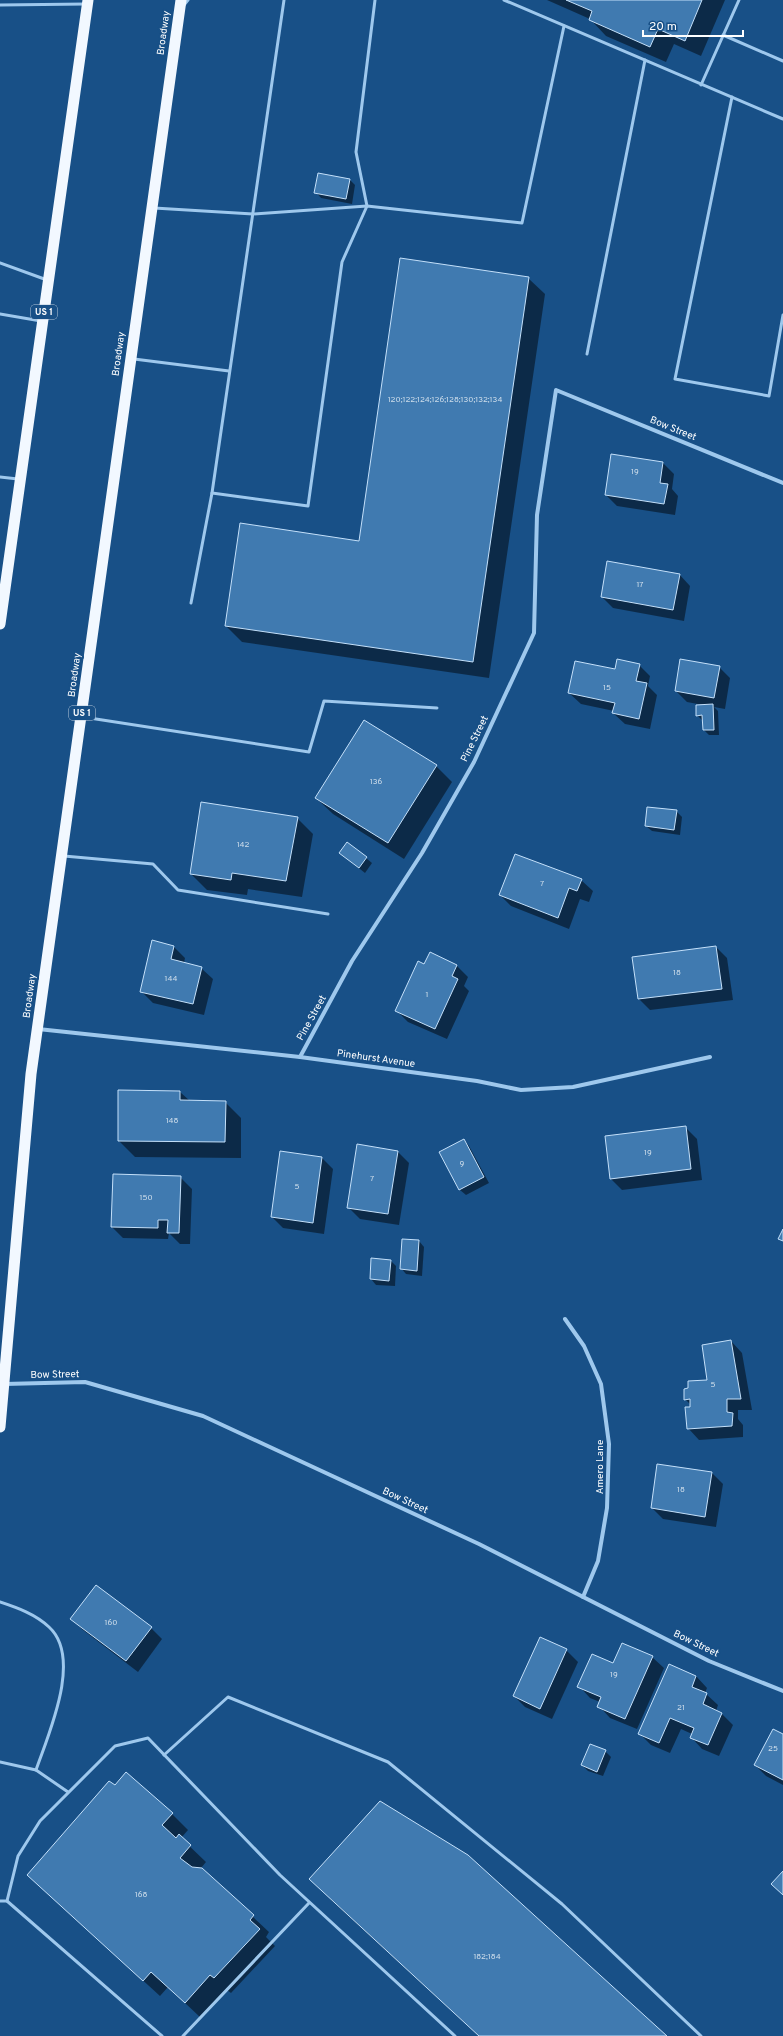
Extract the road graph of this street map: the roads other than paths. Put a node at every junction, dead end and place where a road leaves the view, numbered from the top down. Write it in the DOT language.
graph roads {
  1 [pos="188,0"];
  2 [pos="284,0"];
  3 [pos="375,0"];
  4 [pos="504,0"];
  5 [pos="739,0"];
  6 [pos="88,2"];
  7 [pos="0,5"];
  8 [pos="180,5"];
  9 [pos="564,26"];
  10 [pos="723,35"];
  11 [pos="645,60"];
  12 [pos="783,61"];
  13 [pos="701,84"];
  14 [pos="732,97"];
  15 [pos="783,119"];
  16 [pos="368,206"];
  17 [pos="152,208"];
  18 [pos="252,214"];
  19 [pos="0,263"];
  20 [pos="49,281"];
  21 [pos="0,314"];
  22 [pos="783,315"];
  23 [pos="43,321"];
  24 [pos="587,354"];
  25 [pos="130,358"];
  26 [pos="228,371"];
  27 [pos="556,390"];
  28 [pos="0,477"];
  29 [pos="20,479"];
  30 [pos="783,483"];
  31 [pos="212,493"];
  32 [pos="3,575"];
  33 [pos="191,602"];
  34 [pos="0,624"];
  35 [pos="437,708"];
  36 [pos="82,716"];
  37 [pos="62,856"];
  38 [pos="328,914"];
  39 [pos="38,1029"];
  40 [pos="300,1057"];
  41 [pos="710,1057"];
  42 [pos="565,1319"];
  43 [pos="4,1384"];
  44 [pos="0,1427"];
  45 [pos="583,1597"];
  46 [pos="0,1602"];
  47 [pos="783,1691"];
  48 [pos="164,1755"];
  49 [pos="0,1762"];
  50 [pos="36,1770"];
  51 [pos="68,1792"];
  52 [pos="0,1901"];
  53 [pos="7,1901"];
  54 [pos="309,1903"];
  55 [pos="162,2036"];
  56 [pos="183,2036"];
  57 [pos="455,2036"];
  58 [pos="700,2036"];
  1 -- 8 [label="lane"];
  2 -- 18 [label="lane"];
  3 -- 16 [label="lane"];
  4 -- 9 [label="lane"];
  5 -- 10 [label="lane"];
  6 -- 7 [label="lane"];
  6 -- 20 [label="highway, US 1"];
  8 -- 17 [label="highway, Broadway / US 1"];
  9 -- 11 [label="lane"];
  9 -- 16 [label="lane"];
  10 -- 12 [label="lane"];
  10 -- 13 [label="lane"];
  11 -- 13 [label="lane"];
  11 -- 24 [label="lane"];
  13 -- 14 [label="lane"];
  14 -- 15 [label="lane"];
  14 -- 22 [label="lane"];
  16 -- 18 [label="lane"];
  16 -- 31 [label="lane"];
  17 -- 18 [label="lane"];
  17 -- 25 [label="highway, Broadway / US 1"];
  18 -- 26 [label="lane"];
  19 -- 20 [label="lane"];
  20 -- 23 [label="highway, US 1"];
  21 -- 23 [label="lane"];
  23 -- 29 [label="highway, US 1"];
  25 -- 26 [label="lane"];
  25 -- 36 [label="highway, Broadway / US 1"];
  26 -- 31 [label="lane"];
  27 -- 30 [label="street, Bow Street"];
  27 -- 40 [label="street, Pine Street"];
  28 -- 29 [label="lane"];
  29 -- 32 [label="highway, US 1"];
  31 -- 33 [label="lane"];
  32 -- 34 [label="highway, US 1"];
  35 -- 36 [label="lane"];
  36 -- 37 [label="highway, Broadway / US 1"];
  37 -- 38 [label="lane"];
  37 -- 39 [label="highway, Broadway / US 1"];
  39 -- 40 [label="street, Pinehurst Avenue"];
  39 -- 43 [label="highway, Broadway / US 1"];
  40 -- 41 [label="street, Pinehurst Avenue"];
  42 -- 45 [label="street, Amero Lane"];
  43 -- 44 [label="highway, Broadway / US 1"];
  43 -- 45 [label="street, Bow Street"];
  45 -- 47 [label="street, Bow Street"];
  46 -- 50 [label="lane"];
  48 -- 51 [label="lane"];
  48 -- 54 [label="lane"];
  48 -- 58 [label="lane"];
  49 -- 50 [label="lane"];
  50 -- 51 [label="lane"];
  51 -- 53 [label="lane"];
  52 -- 53 [label="lane"];
  53 -- 55 [label="lane"];
  54 -- 56 [label="lane"];
  54 -- 57 [label="lane"];
}
